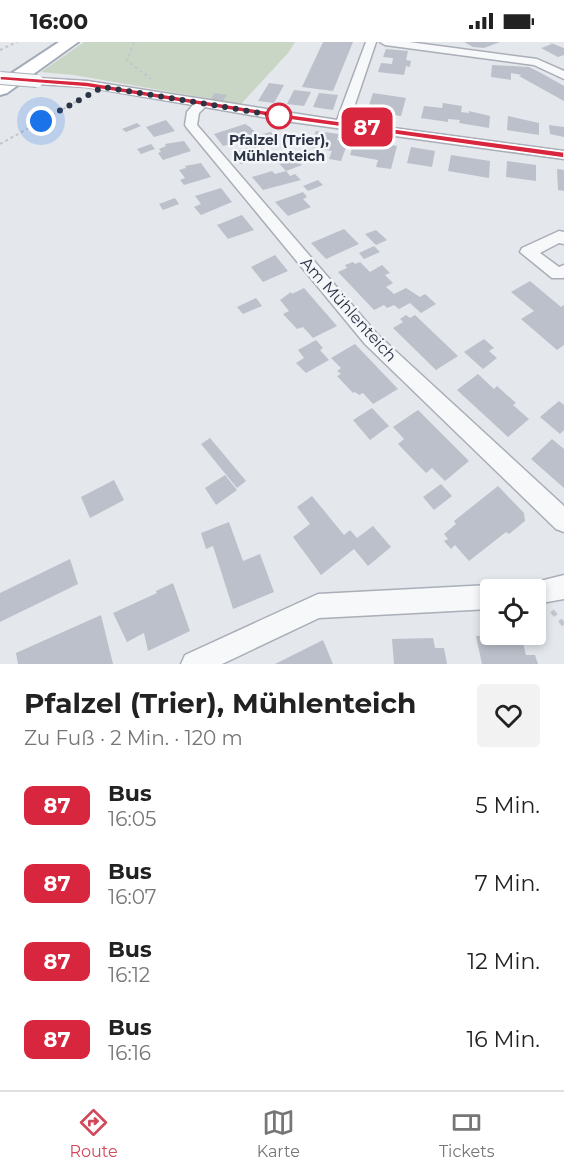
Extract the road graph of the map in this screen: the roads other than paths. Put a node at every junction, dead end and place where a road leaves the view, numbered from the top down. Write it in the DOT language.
graph roads {
  1 [pos="70,42"];
  2 [pos="371,42"];
  3 [pos="385,42"];
  4 [pos="564,76"];
  5 [pos="0,78"];
  6 [pos="0,89"];
  7 [pos="201,104"];
  8 [pos="342,124"];
  9 [pos="564,155"];
  10 [pos="564,239"];
  11 [pos="564,271"];
  12 [pos="564,521"];
  13 [pos="564,587"];
  14 [pos="546,590"];
  15 [pos="480,598"];
  16 [pos="194,664"];
  1 -- 6 [label="main road"];
  2 -- 8 [label="street"];
  3 -- 4 [label="street"];
  5 -- 7 [label="street, bridge"];
  7 -- 8 [label="street"];
  7 -- 12 [label="street, Am Mühlenteich"];
  8 -- 9 [label="street"];
  10 -- 11 [label="street"];
  13 -- 14 [label="street"];
  15 -- 16 [label="street"];
}
